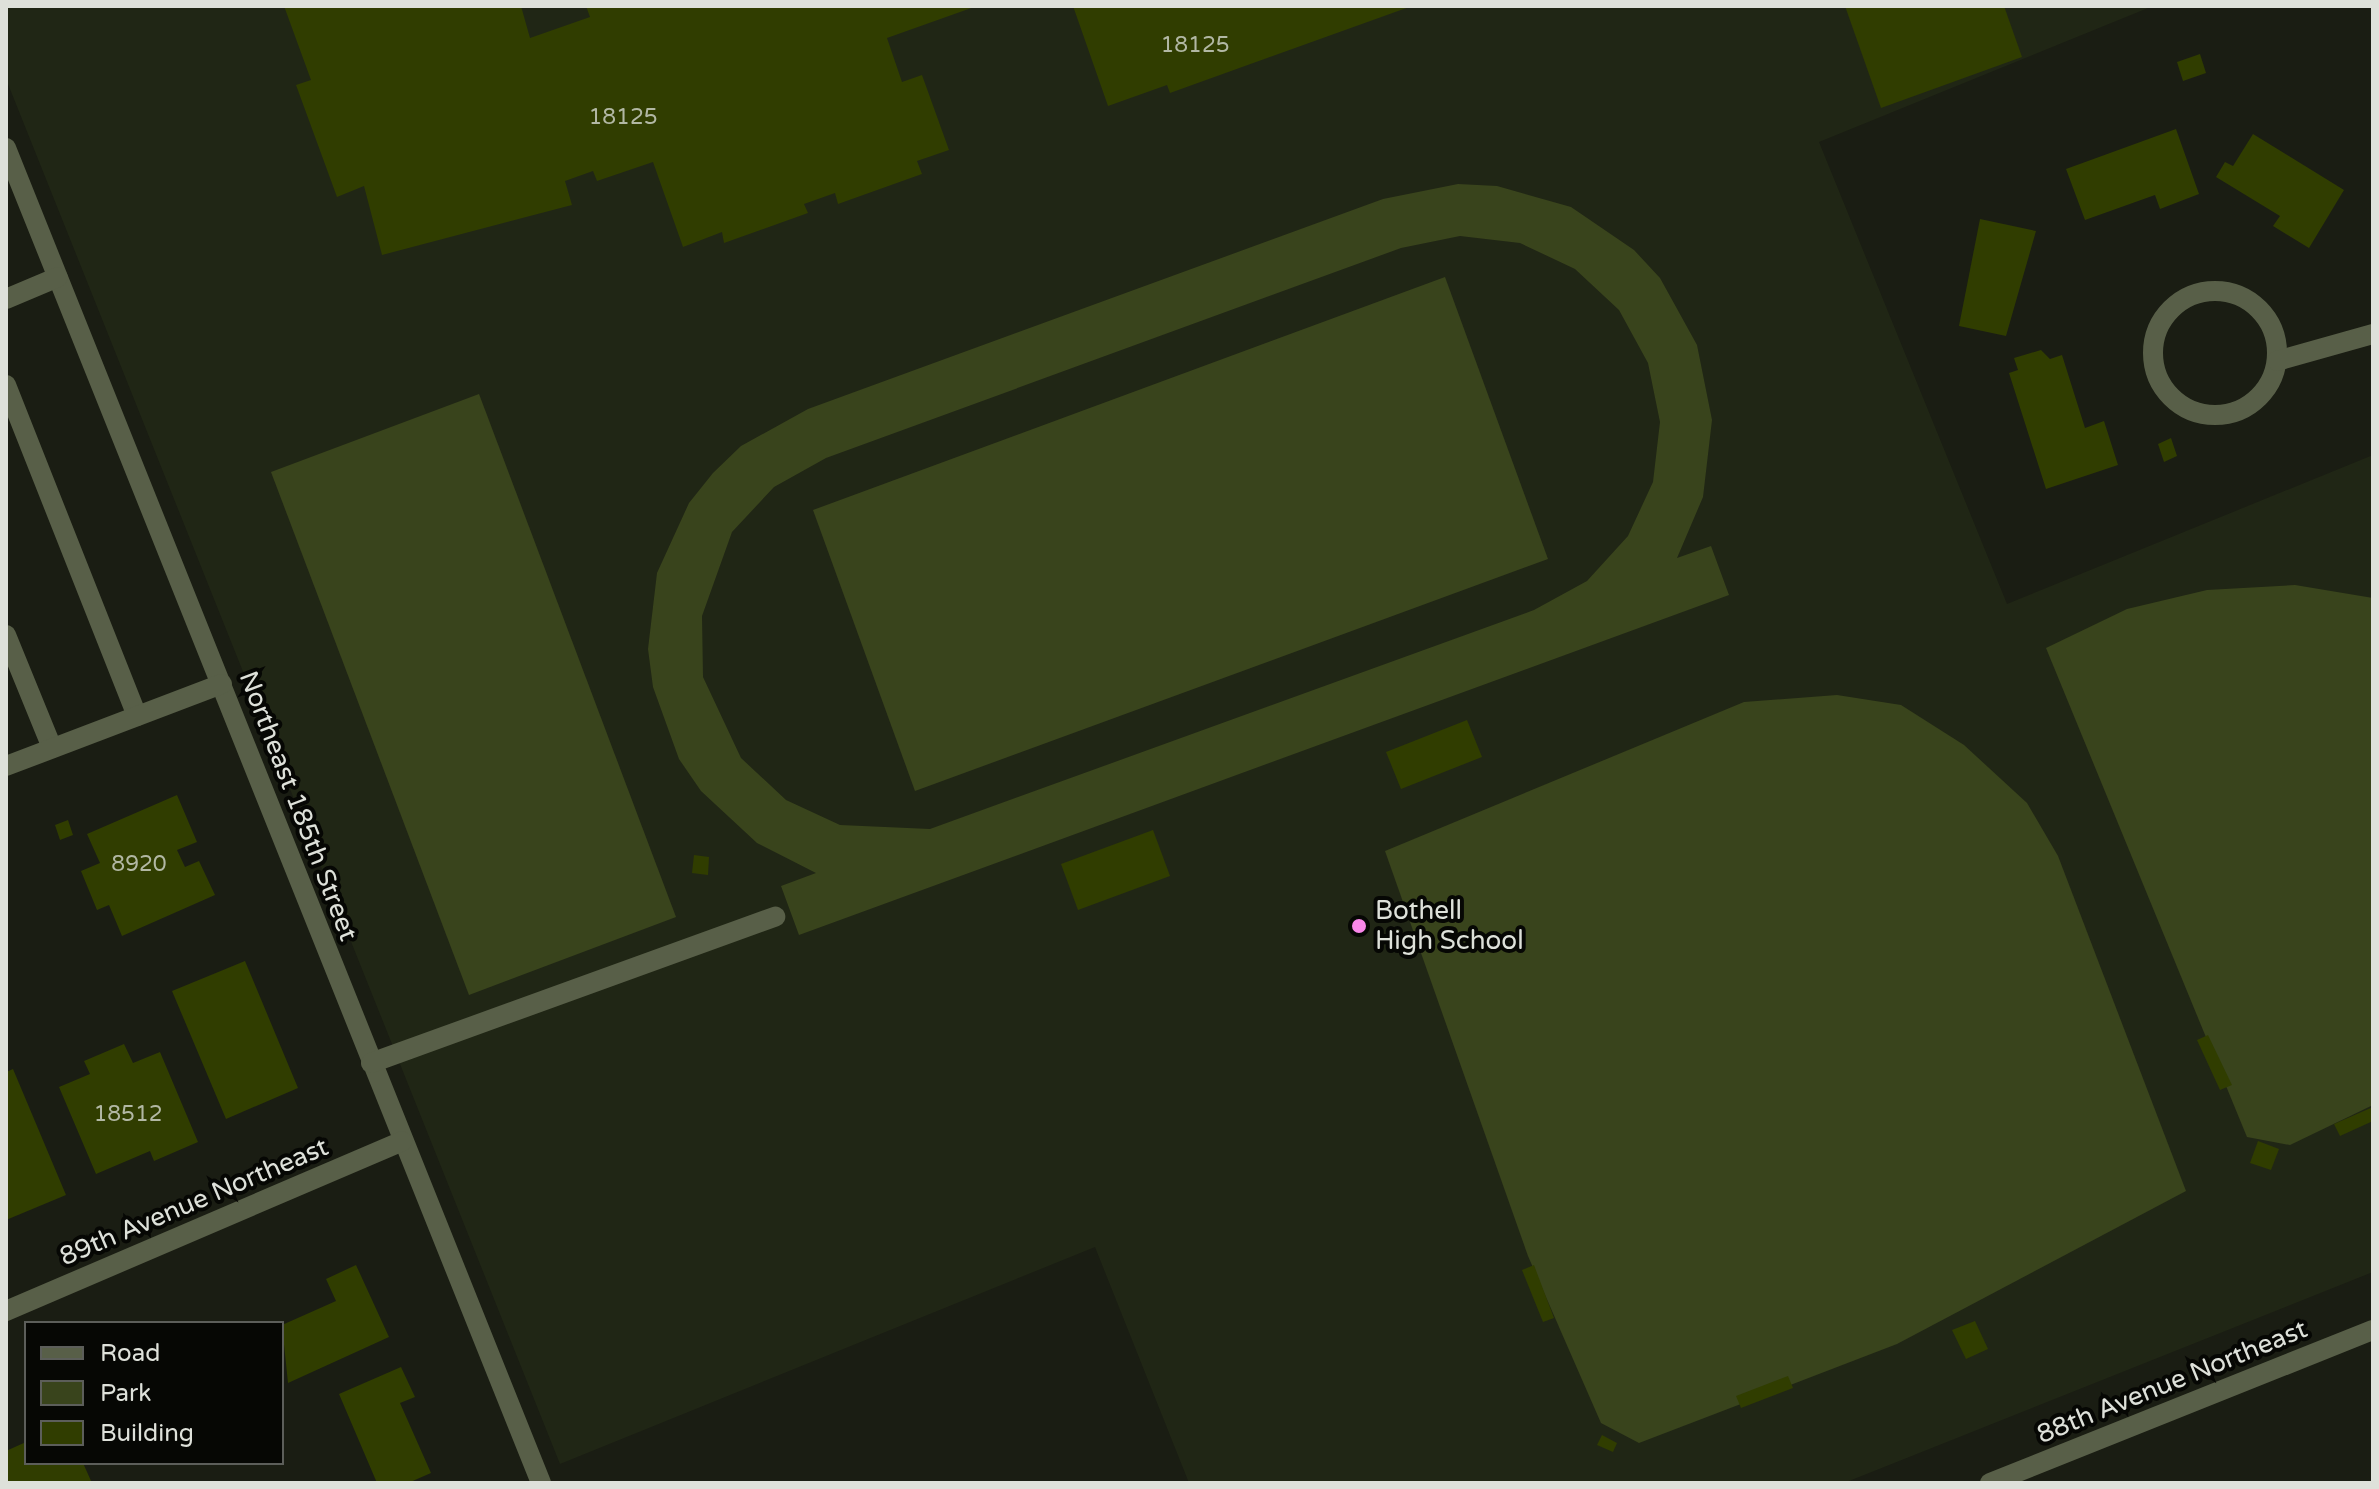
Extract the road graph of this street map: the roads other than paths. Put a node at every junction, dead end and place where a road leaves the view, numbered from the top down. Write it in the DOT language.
graph roads {
  1 [pos="6,148"];
  2 [pos="58,277"];
  3 [pos="6,299"];
  4 [pos="2373,334"];
  5 [pos="2277,361"];
  6 [pos="6,385"];
  7 [pos="6,635"];
  8 [pos="222,684"];
  9 [pos="137,716"];
  10 [pos="52,748"];
  11 [pos="6,766"];
  12 [pos="775,917"];
  13 [pos="371,1063"];
  14 [pos="402,1141"];
  15 [pos="6,1311"];
  16 [pos="2373,1330"];
  17 [pos="541,1483"];
  18 [pos="1990,1483"];
  1 -- 2 [label="street, Northeast 185th Street"];
  2 -- 3 [label="street"];
  2 -- 8 [label="street, Northeast 185th Street"];
  4 -- 5 [label="street"];
  5 -- 5 [label="street"];
  6 -- 9 [label="street"];
  7 -- 10 [label="street"];
  8 -- 9 [label="street"];
  8 -- 13 [label="street, Northeast 185th Street"];
  9 -- 10 [label="street"];
  10 -- 11 [label="street"];
  12 -- 13 [label="street"];
  13 -- 14 [label="street, Northeast 185th Street"];
  14 -- 15 [label="street, 89th Avenue Northeast"];
  14 -- 17 [label="street, Northeast 185th Street"];
  16 -- 18 [label="street, 88th Avenue Northeast"];
}
